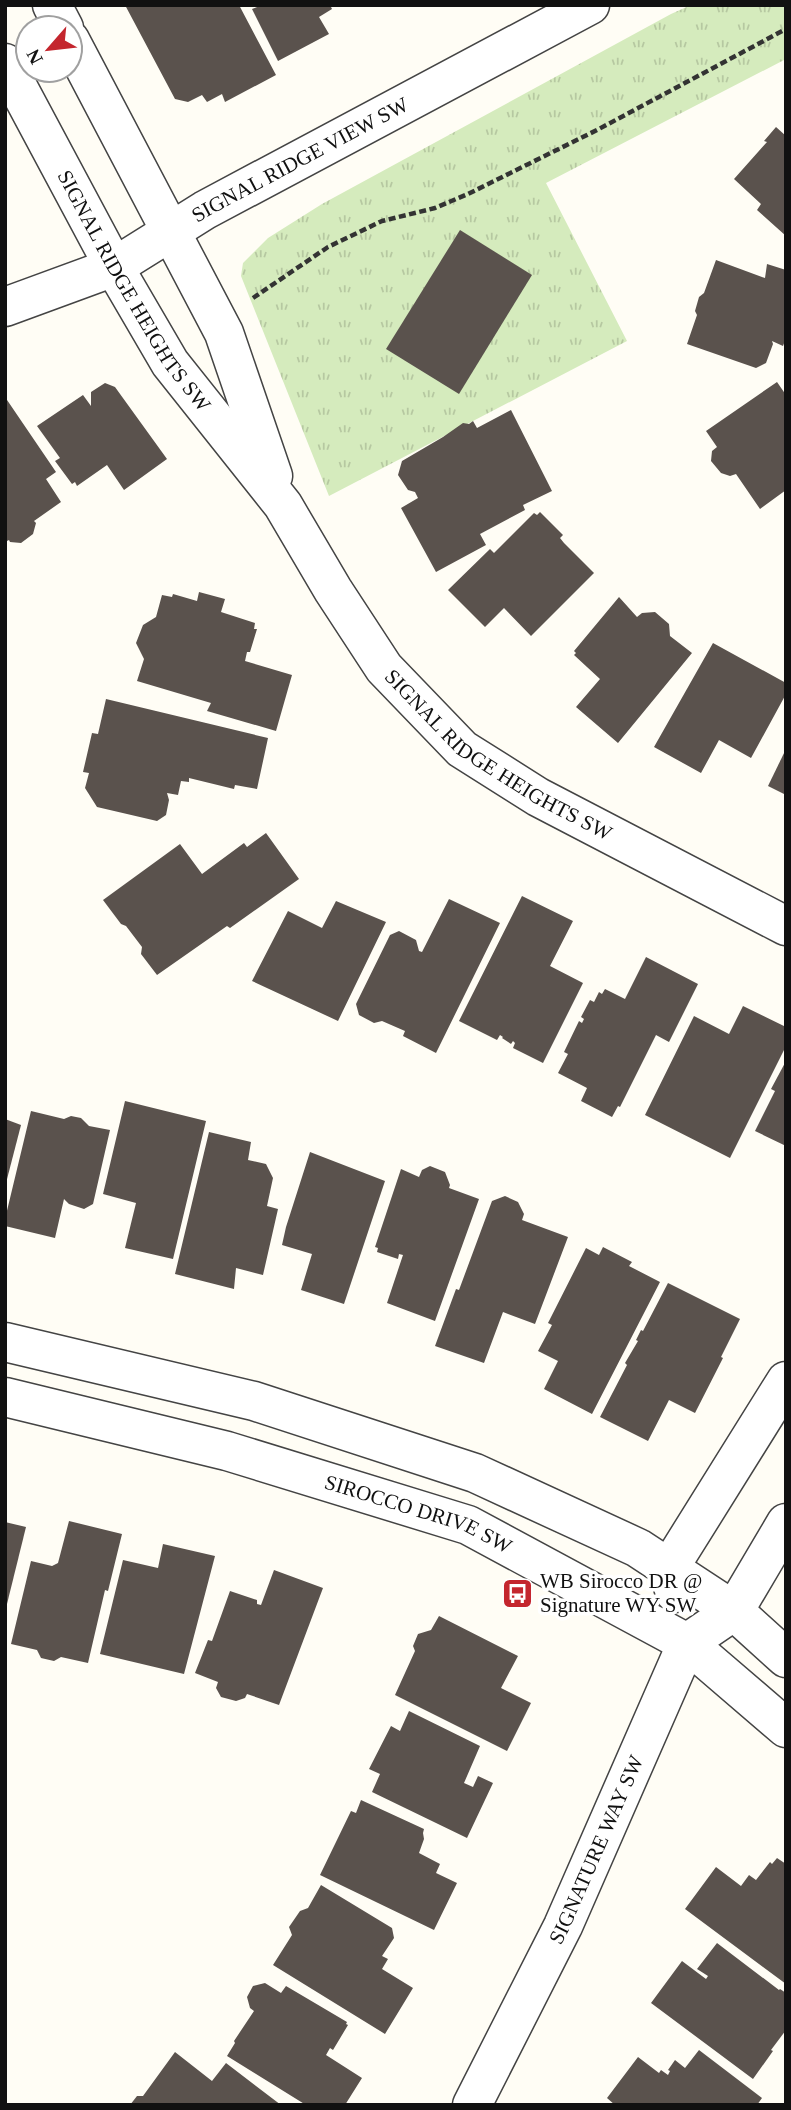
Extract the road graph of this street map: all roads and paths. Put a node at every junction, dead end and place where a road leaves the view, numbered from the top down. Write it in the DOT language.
graph roads {
  1 [pos="590,5"];
  2 [pos="786,29"];
  3 [pos="5,63"];
  4 [pos="84,67"];
  5 [pos="170,231"];
  6 [pos="114,267"];
  7 [pos="5,307"];
  8 [pos="215,317"];
  9 [pos="283,505"];
  10 [pos="786,926"];
  11 [pos="5,1342"];
  12 [pos="786,1381"];
  13 [pos="5,1397"];
  14 [pos="786,1523"];
  15 [pos="668,1570"];
  16 [pos="734,1611"];
  17 [pos="687,1643"];
  18 [pos="786,1658"];
  19 [pos="786,1728"];
  20 [pos="472,2105"];
  1 -- 5 [label="street, SIGNAL RIDGE VIEW SW"];
  2 -- 8 [label="path"];
  3 -- 6 [label="street, SIGNAL RIDGE HEIGHTS SW"];
  4 -- 5 [label="street, SIGNAL RIDGE HEIGHTS SW"];
  5 -- 6 [label="street, SIGNAL RIDGE VIEW SW"];
  5 -- 8 [label="street, SIGNAL RIDGE HEIGHTS SW"];
  6 -- 7 [label="street, SIGNAL RIDGE VIEW SW"];
  6 -- 9 [label="street, SIGNAL RIDGE HEIGHTS SW"];
  8 -- 9 [label="street, SIGNAL RIDGE HEIGHTS SW"];
  9 -- 10 [label="street, SIGNAL RIDGE HEIGHTS SW"];
  11 -- 15 [label="street"];
  12 -- 15 [label="street"];
  13 -- 17 [label="street, SIROCCO DRIVE SW"];
  14 -- 16 [label="street"];
  15 -- 16 [label="street"];
  15 -- 17 [label="street"];
  16 -- 17 [label="street"];
  16 -- 18 [label="street"];
  17 -- 19 [label="street, SIROCCO DRIVE SW"];
  17 -- 20 [label="street, SIGNATURE WAY SW"];
}
